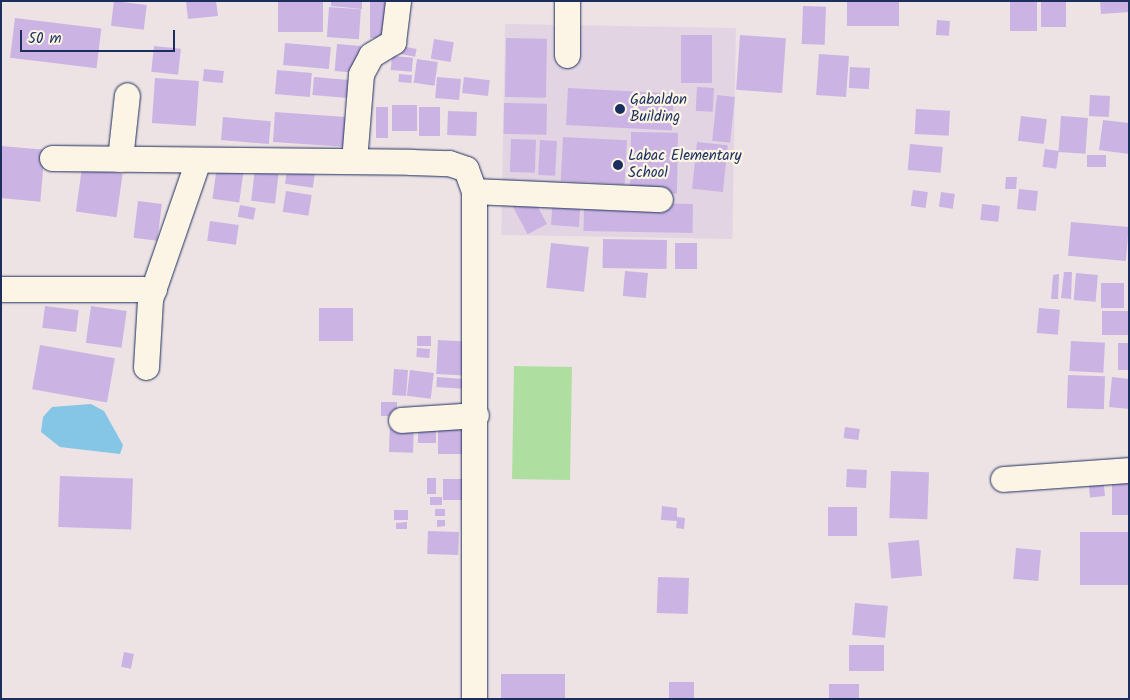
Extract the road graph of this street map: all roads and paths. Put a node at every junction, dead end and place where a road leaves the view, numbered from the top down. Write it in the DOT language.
graph roads {
  1 [pos="398,1"];
  2 [pos="567,1"];
  3 [pos="567,54"];
  4 [pos="127,96"];
  5 [pos="52,158"];
  6 [pos="120,160"];
  7 [pos="354,161"];
  8 [pos="197,163"];
  9 [pos="474,191"];
  10 [pos="660,199"];
  11 [pos="1,289"];
  12 [pos="154,289"];
  13 [pos="146,367"];
  14 [pos="476,415"];
  15 [pos="401,420"];
  16 [pos="1129,470"];
  17 [pos="1003,479"];
  18 [pos="474,699"];
  1 -- 7 [label="street"];
  2 -- 3 [label="street"];
  4 -- 6 [label="street"];
  5 -- 6 [label="street"];
  6 -- 8 [label="street"];
  7 -- 8 [label="street"];
  7 -- 9 [label="street"];
  8 -- 12 [label="street"];
  9 -- 10 [label="street"];
  9 -- 14 [label="street"];
  11 -- 12 [label="street"];
  12 -- 13 [label="street"];
  14 -- 15 [label="street"];
  14 -- 18 [label="street"];
  16 -- 17 [label="street"];
}
